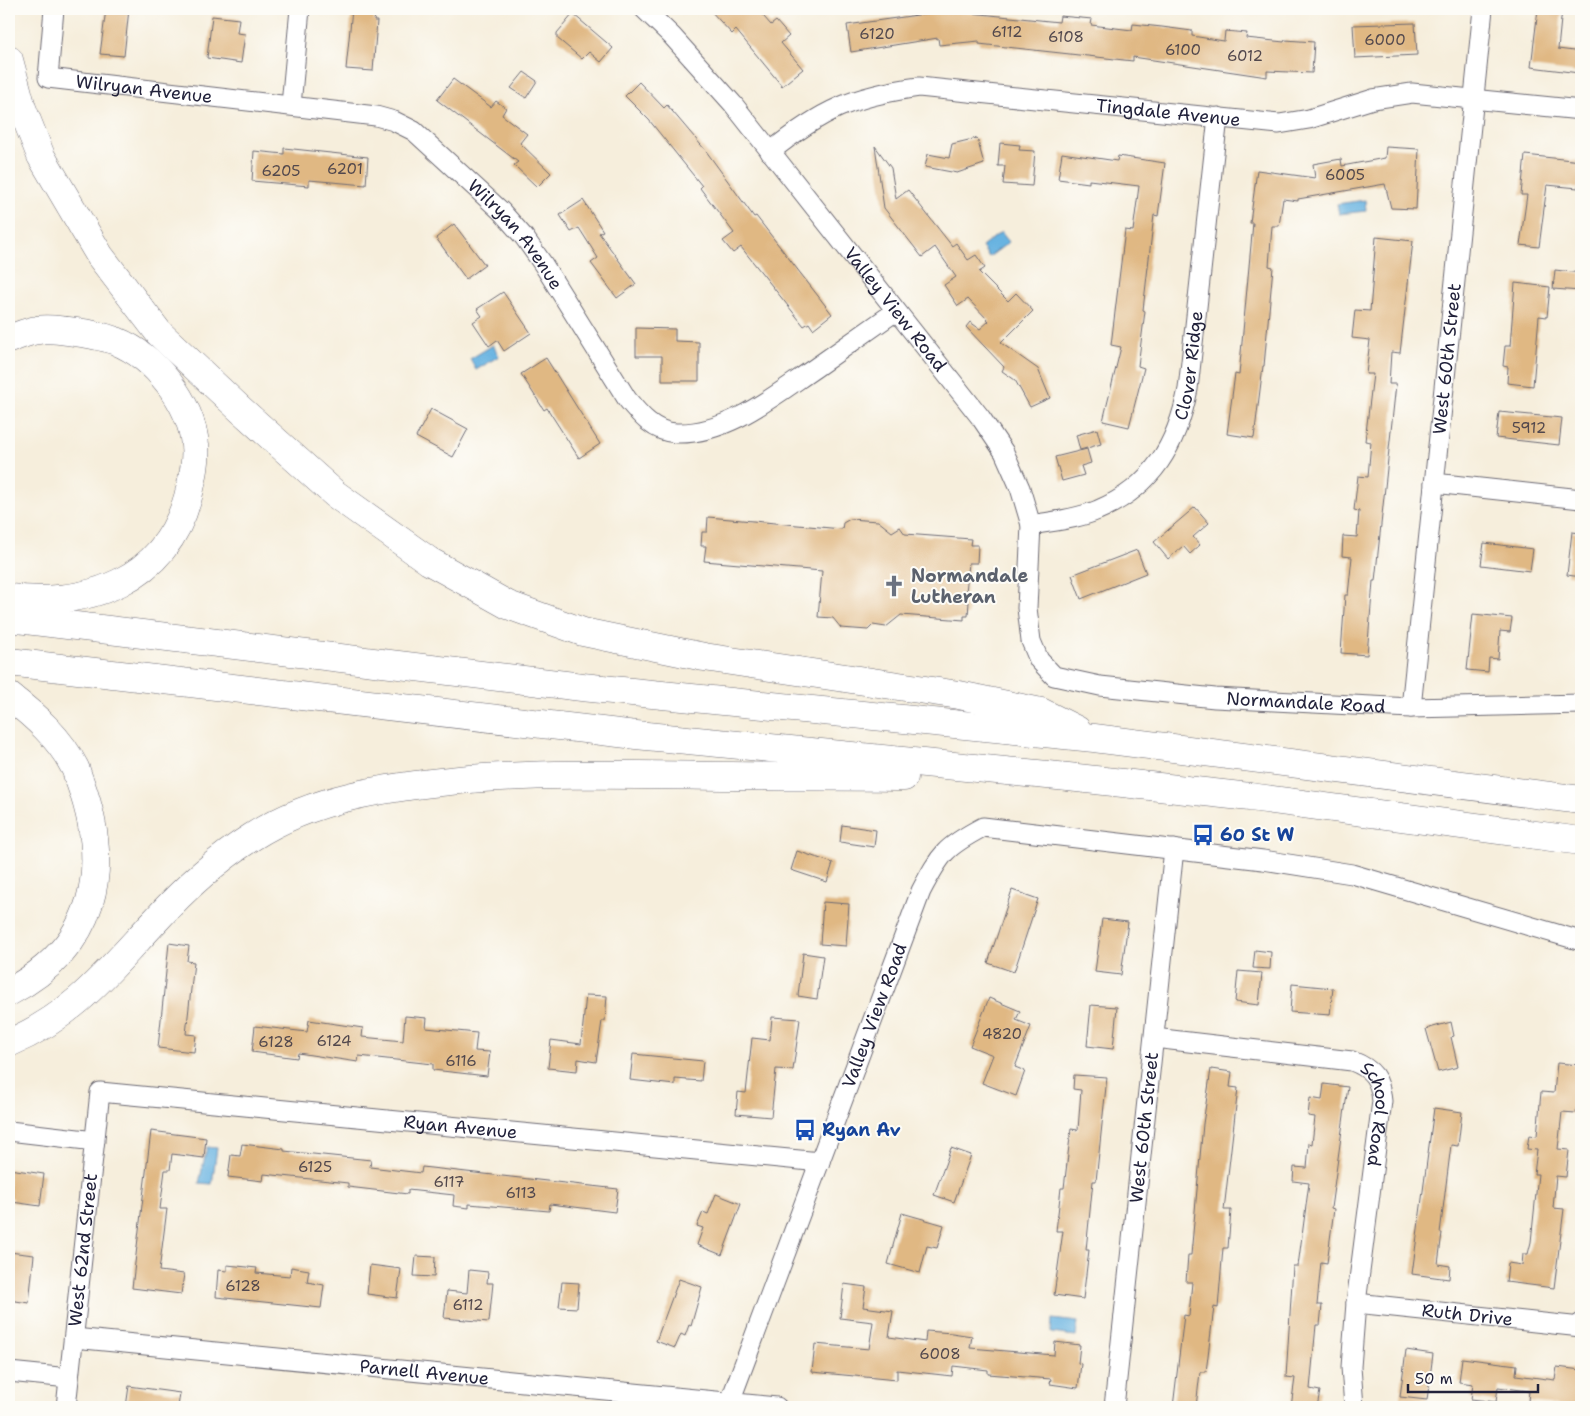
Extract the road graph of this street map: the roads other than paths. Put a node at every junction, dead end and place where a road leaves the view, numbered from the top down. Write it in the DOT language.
graph roads {
  1 [pos="54,9"];
  2 [pos="300,9"];
  3 [pos="644,9"];
  4 [pos="1483,9"];
  5 [pos="9,60"];
  6 [pos="1474,98"];
  7 [pos="291,105"];
  8 [pos="1581,110"];
  9 [pos="1218,117"];
  10 [pos="770,152"];
  11 [pos="896,311"];
  12 [pos="9,339"];
  13 [pos="1434,483"];
  14 [pos="1581,499"];
  15 [pos="1031,526"];
  16 [pos="9,598"];
  17 [pos="9,618"];
  18 [pos="1040,660"];
  19 [pos="9,662"];
  20 [pos="9,696"];
  21 [pos="1581,704"];
  22 [pos="1412,708"];
  23 [pos="1094,738"];
  24 [pos="1068,777"];
  25 [pos="1581,800"];
  26 [pos="1581,841"];
  27 [pos="1174,849"];
  28 [pos="1581,941"];
  29 [pos="9,992"];
  30 [pos="1154,1038"];
  31 [pos="9,1043"];
  32 [pos="100,1092"];
  33 [pos="9,1131"];
  34 [pos="95,1141"];
  35 [pos="820,1162"];
  36 [pos="1356,1304"];
  37 [pos="1581,1323"];
  38 [pos="1581,1327"];
  39 [pos="74,1338"];
  40 [pos="9,1372"];
  41 [pos="69,1378"];
  42 [pos="729,1405"];
  43 [pos="66,1407"];
  44 [pos="777,1407"];
  45 [pos="1114,1407"];
  46 [pos="1354,1407"];
  1 -- 7 [label="street, Wilryan Avenue"];
  2 -- 7 [label="street"];
  3 -- 10 [label="street, Valley View Road"];
  4 -- 6 [label="street, West 60th Street"];
  5 -- 23 [label="highway"];
  6 -- 8 [label="street, Tingdale Avenue"];
  6 -- 9 [label="street, Tingdale Avenue"];
  6 -- 13 [label="street, West 60th Street"];
  7 -- 11 [label="street, Wilryan Avenue"];
  9 -- 10 [label="street, Tingdale Avenue"];
  9 -- 15 [label="street, Clover Ridge"];
  10 -- 11 [label="street, Valley View Road"];
  11 -- 15 [label="street, Valley View Road"];
  12 -- 16 [label="highway"];
  13 -- 14 [label="street"];
  13 -- 22 [label="street, West 60th Street"];
  15 -- 18 [label="street, Valley View Road"];
  17 -- 23 [label="highway"];
  18 -- 22 [label="street, Normandale Road"];
  19 -- 24 [label="highway"];
  20 -- 29 [label="highway"];
  21 -- 22 [label="street, Normandale Road"];
  23 -- 25 [label="highway"];
  24 -- 26 [label="highway"];
  24 -- 31 [label="highway"];
  27 -- 28 [label="street"];
  27 -- 30 [label="street, West 60th Street"];
  27 -- 35 [label="street, Valley View Road"];
  30 -- 36 [label="street, School Road"];
  30 -- 45 [label="street, West 60th Street"];
  32 -- 34 [label="street, West 62nd Street"];
  32 -- 35 [label="street, Ryan Avenue"];
  33 -- 34 [label="street"];
  34 -- 39 [label="street, West 62nd Street"];
  35 -- 42 [label="street, Valley View Road"];
  36 -- 38 [label="street, Ruth Drive"];
  36 -- 46 [label="street, School Road"];
  37 -- 38 [label="street"];
  39 -- 41 [label="street, West 62nd Street"];
  39 -- 42 [label="street, Parnell Avenue"];
  40 -- 41 [label="street"];
  41 -- 43 [label="street, West 62nd Street"];
  42 -- 44 [label="street, Parnell Avenue"];
}
